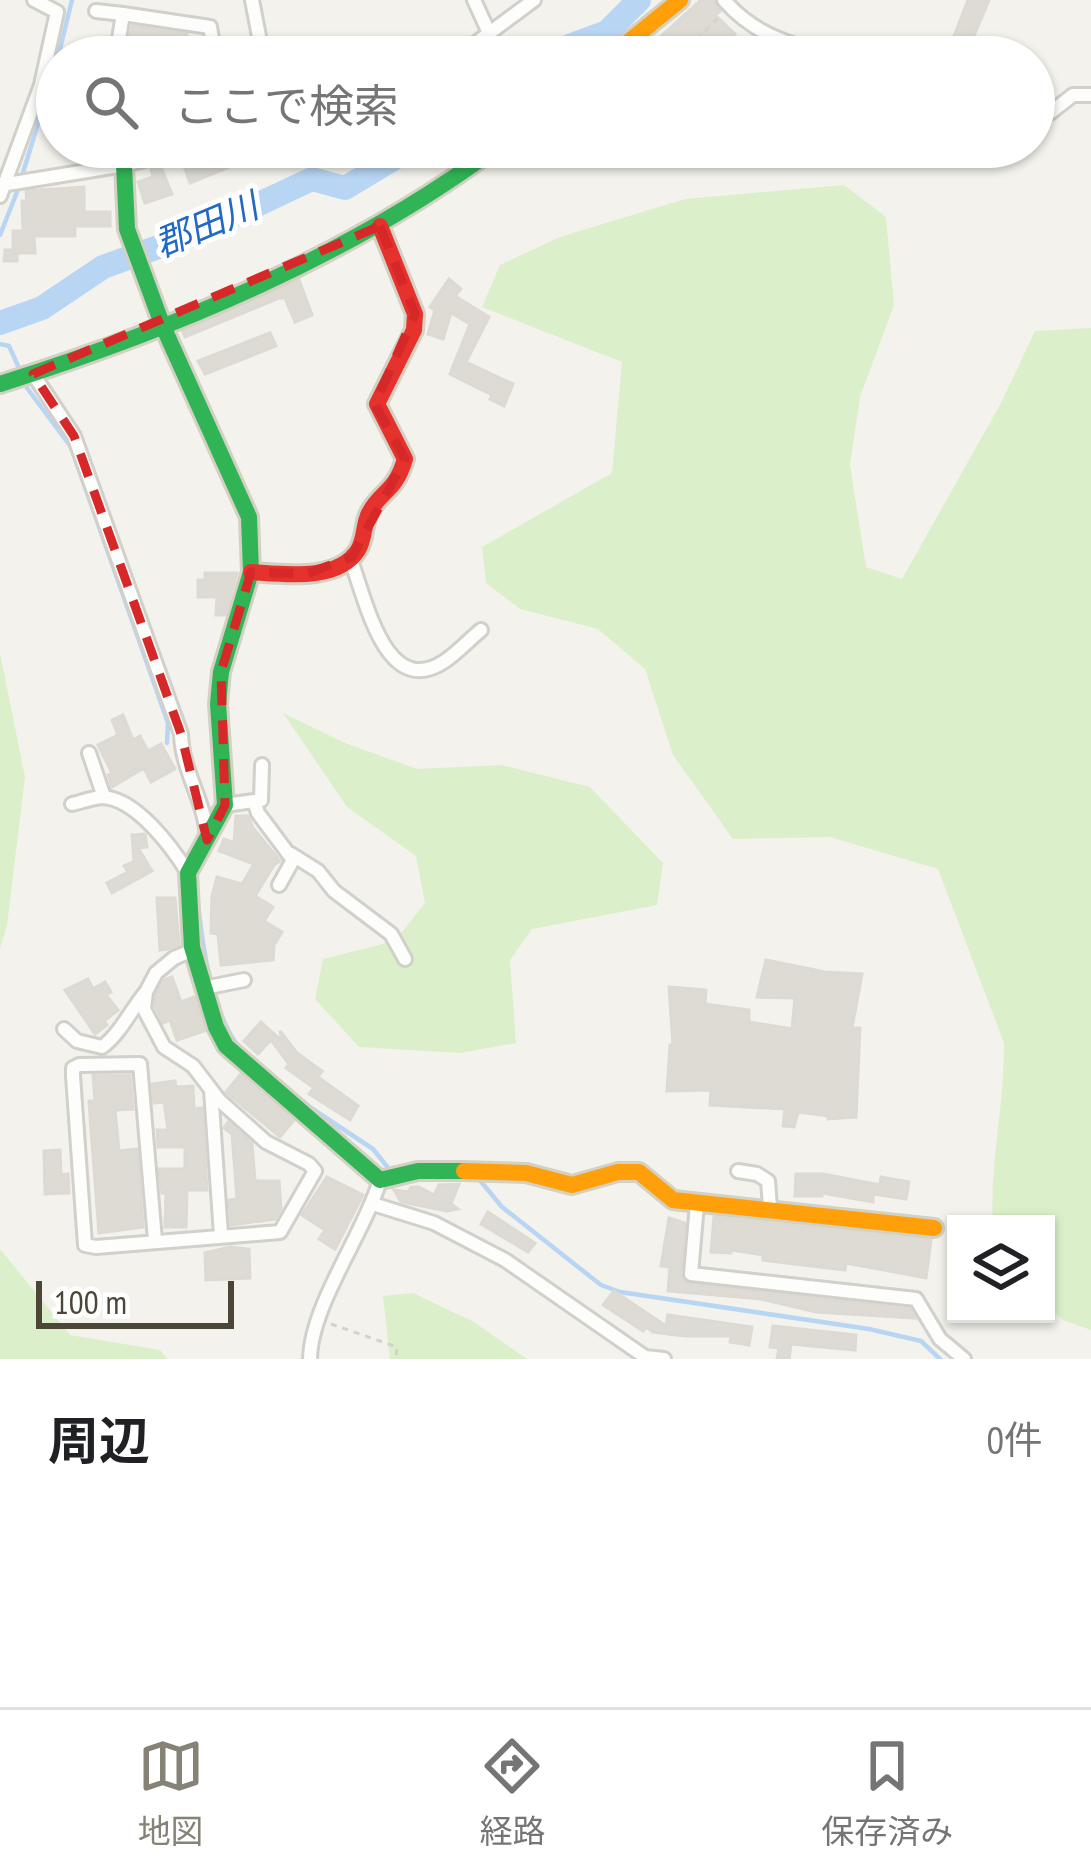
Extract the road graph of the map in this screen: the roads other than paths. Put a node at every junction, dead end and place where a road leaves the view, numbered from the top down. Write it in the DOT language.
graph roads {
  1 [pos="34,0"];
  2 [pos="251,0"];
  3 [pos="473,0"];
  4 [pos="534,0"];
  5 [pos="680,0"];
  6 [pos="727,3"];
  7 [pos="96,11"];
  8 [pos="123,14"];
  9 [pos="490,35"];
  10 [pos="51,36"];
  11 [pos="119,36"];
  12 [pos="212,36"];
  13 [pos="259,36"];
  14 [pos="636,36"];
  15 [pos="767,36"];
  16 [pos="1091,94"];
  17 [pos="36,96"];
  18 [pos="1055,109"];
  19 [pos="98,168"];
  20 [pos="118,168"];
  21 [pos="469,168"];
  22 [pos="4,187"];
  23 [pos="380,226"];
  24 [pos="162,324"];
  25 [pos="33,374"];
  26 [pos="0,384"];
  27 [pos="350,558"];
  28 [pos="250,572"];
  29 [pos="481,630"];
  30 [pos="89,753"];
  31 [pos="262,765"];
  32 [pos="104,796"];
  33 [pos="254,802"];
  34 [pos="72,804"];
  35 [pos="225,806"];
  36 [pos="207,840"];
  37 [pos="291,854"];
  38 [pos="188,872"];
  39 [pos="279,885"];
  40 [pos="194,950"];
  41 [pos="405,959"];
  42 [pos="244,980"];
  43 [pos="211,987"];
  44 [pos="146,992"];
  45 [pos="64,1029"];
  46 [pos="211,1089"];
  47 [pos="738,1171"];
  48 [pos="380,1180"];
  49 [pos="373,1204"];
  50 [pos="698,1204"];
  51 [pos="770,1208"];
  52 [pos="934,1228"];
  53 [pos="221,1235"];
  54 [pos="155,1240"];
  55 [pos="310,1359"];
  56 [pos="661,1359"];
  57 [pos="964,1359"];
  1 -- 10 [label="street"];
  2 -- 13 [label="street"];
  3 -- 9 [label="street"];
  4 -- 9 [label="street"];
  5 -- 14 [label="street"];
  6 -- 15 [label="street"];
  7 -- 8 [label="street"];
  8 -- 11 [label="street"];
  8 -- 12 [label="street"];
  16 -- 18 [label="street"];
  17 -- 22 [label="street"];
  19 -- 22 [label="street"];
  20 -- 24 [label="street"];
  21 -- 23 [label="street"];
  23 -- 24 [label="street"];
  23 -- 27 [label="street"];
  24 -- 25 [label="street"];
  24 -- 28 [label="street"];
  25 -- 26 [label="street"];
  25 -- 36 [label="street"];
  27 -- 28 [label="street"];
  27 -- 29 [label="street"];
  28 -- 35 [label="street"];
  30 -- 32 [label="street"];
  31 -- 33 [label="street"];
  32 -- 34 [label="street"];
  32 -- 38 [label="street"];
  33 -- 35 [label="street"];
  33 -- 37 [label="street"];
  35 -- 36 [label="street"];
  36 -- 38 [label="street"];
  37 -- 39 [label="street"];
  37 -- 41 [label="street"];
  38 -- 40 [label="street"];
  40 -- 43 [label="street"];
  40 -- 44 [label="street"];
  42 -- 43 [label="street"];
  43 -- 48 [label="street"];
  44 -- 45 [label="street"];
  44 -- 46 [label="street"];
  46 -- 53 [label="street"];
  46 -- 53 [label="street"];
  47 -- 51 [label="street"];
  48 -- 49 [label="street"];
  48 -- 50 [label="street"];
  49 -- 55 [label="street"];
  49 -- 56 [label="street"];
  50 -- 51 [label="street"];
  50 -- 57 [label="street"];
  51 -- 52 [label="street"];
  53 -- 54 [label="street"];
  54 -- 54 [label="street"];
}
